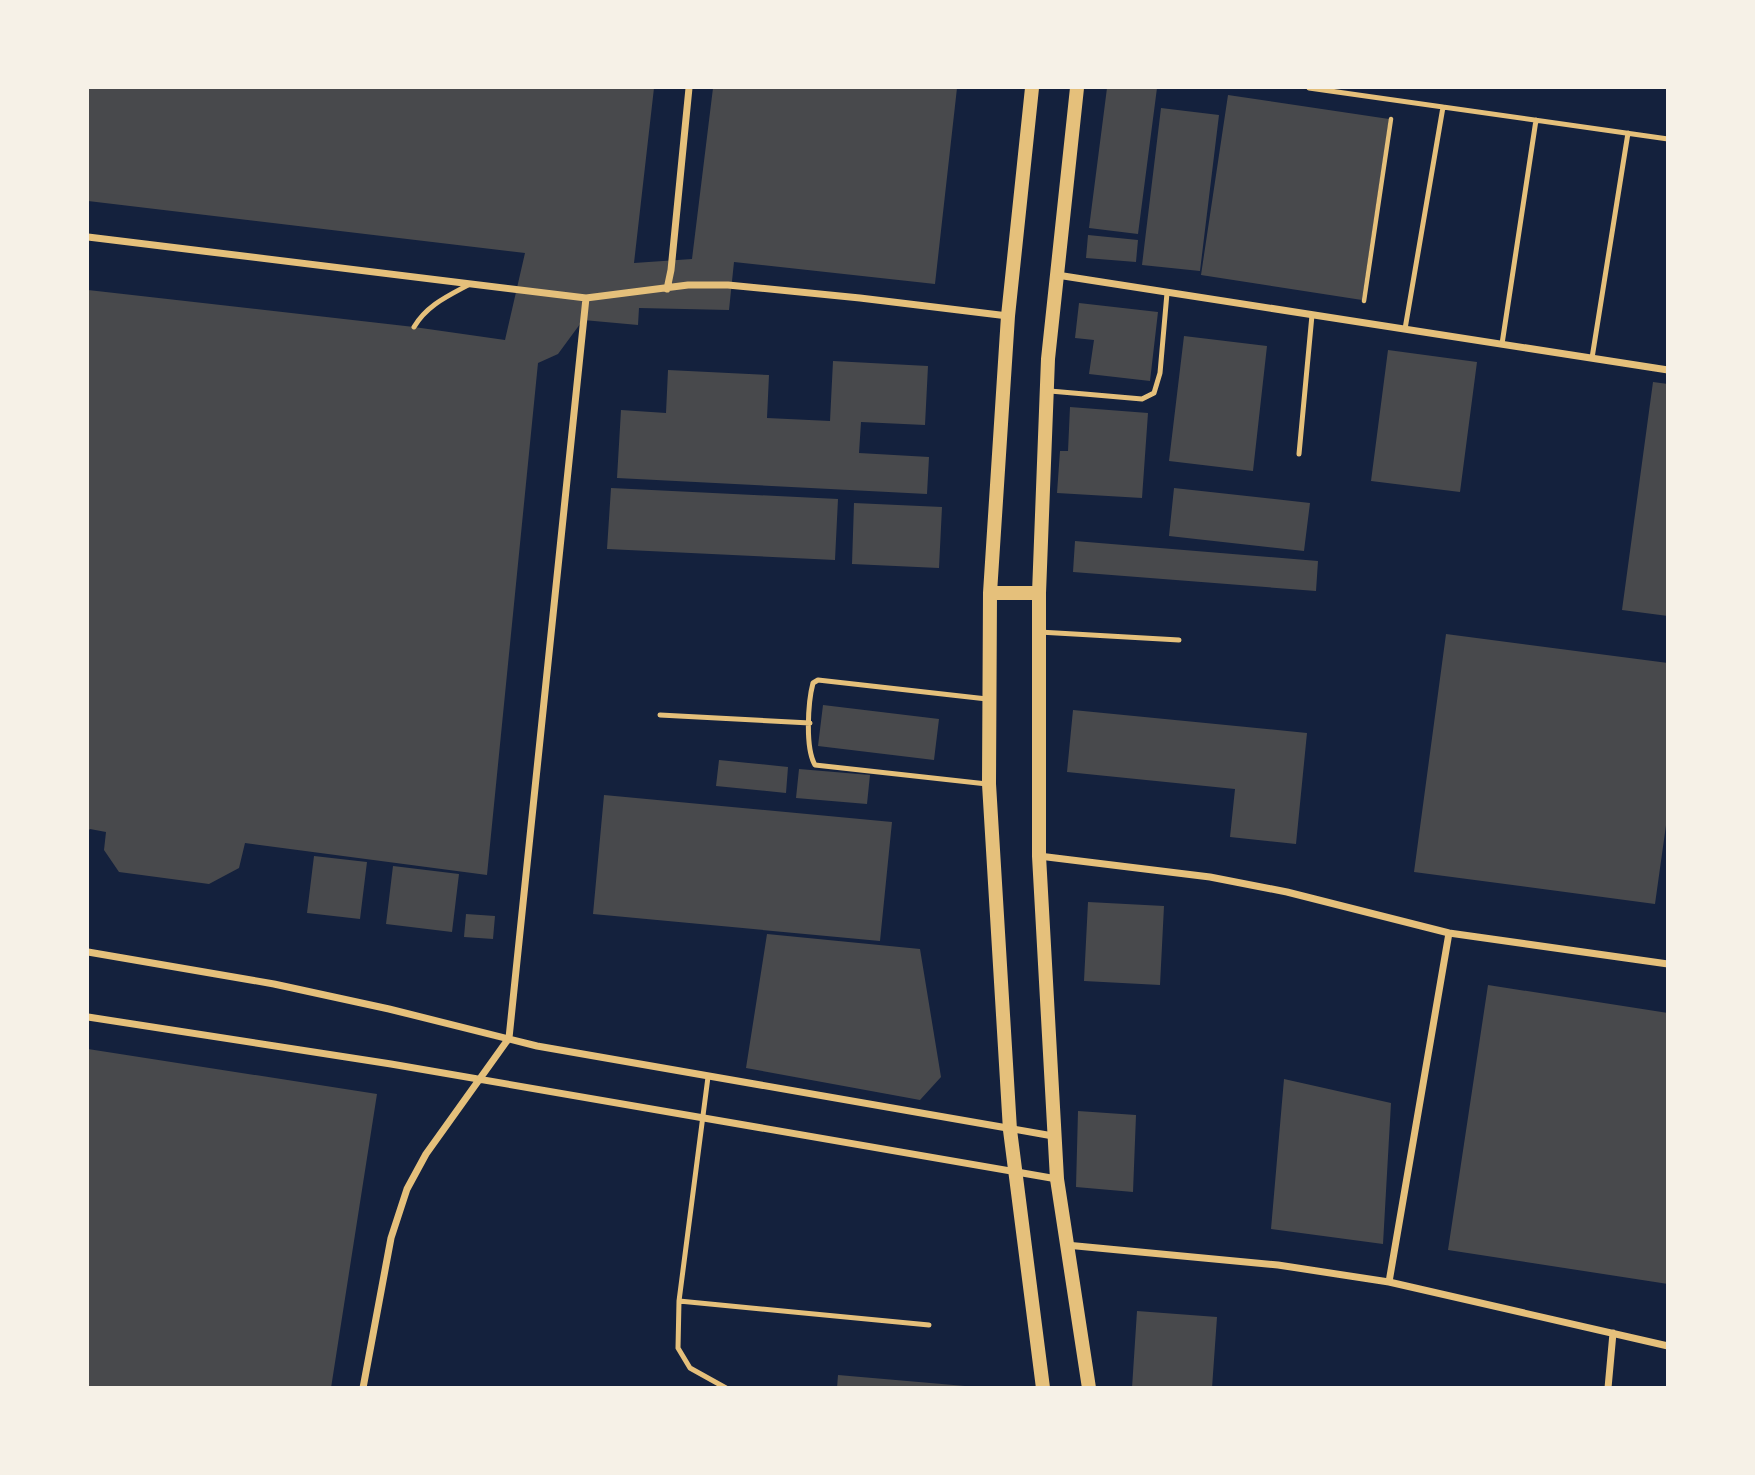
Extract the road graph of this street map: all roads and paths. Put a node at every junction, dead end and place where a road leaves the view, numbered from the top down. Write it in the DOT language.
graph roads {
  1 [pos="689,88"];
  2 [pos="1032,88"];
  3 [pos="1077,88"];
  4 [pos="1309,88"];
  5 [pos="1394,99"];
  6 [pos="1443,107"];
  7 [pos="1536,120"];
  8 [pos="1628,133"];
  9 [pos="1668,139"];
  10 [pos="88,237"];
  11 [pos="1057,275"];
  12 [pos="470,284"];
  13 [pos="667,289"];
  14 [pos="1167,293"];
  15 [pos="586,298"];
  16 [pos="1312,315"];
  17 [pos="1008,316"];
  18 [pos="1361,323"];
  19 [pos="414,327"];
  20 [pos="1405,329"];
  21 [pos="1502,344"];
  22 [pos="1592,358"];
  23 [pos="1668,370"];
  24 [pos="1047,391"];
  25 [pos="1299,454"];
  26 [pos="990,593"];
  27 [pos="1039,593"];
  28 [pos="1039,632"];
  29 [pos="1179,640"];
  30 [pos="990,699"];
  31 [pos="660,715"];
  32 [pos="810,723"];
  33 [pos="989,784"];
  34 [pos="1039,856"];
  35 [pos="1449,933"];
  36 [pos="88,953"];
  37 [pos="1668,964"];
  38 [pos="88,1017"];
  39 [pos="509,1038"];
  40 [pos="708,1077"];
  41 [pos="478,1079"];
  42 [pos="703,1119"];
  43 [pos="1010,1130"];
  44 [pos="1053,1136"];
  45 [pos="1014,1171"];
  46 [pos="1057,1179"];
  47 [pos="1066,1245"];
  48 [pos="1389,1282"];
  49 [pos="680,1301"];
  50 [pos="929,1325"];
  51 [pos="1613,1333"];
  52 [pos="1668,1346"];
  53 [pos="363,1388"];
  54 [pos="726,1388"];
  55 [pos="1043,1388"];
  56 [pos="1089,1388"];
  57 [pos="1608,1388"];
  1 -- 13 [label="street"];
  2 -- 17 [label="main road"];
  3 -- 11 [label="main road"];
  4 -- 5 [label="lane"];
  5 -- 6 [label="lane"];
  5 -- 18 [label="path"];
  6 -- 7 [label="lane"];
  6 -- 20 [label="lane"];
  7 -- 8 [label="lane"];
  7 -- 21 [label="lane"];
  8 -- 9 [label="lane"];
  8 -- 22 [label="lane"];
  10 -- 12 [label="street"];
  11 -- 14 [label="street"];
  11 -- 24 [label="main road"];
  12 -- 15 [label="street"];
  12 -- 19 [label="lane"];
  13 -- 15 [label="street"];
  13 -- 17 [label="street"];
  14 -- 16 [label="street"];
  14 -- 24 [label="lane"];
  15 -- 39 [label="street"];
  16 -- 18 [label="street"];
  16 -- 25 [label="lane"];
  17 -- 26 [label="main road"];
  18 -- 20 [label="street"];
  20 -- 21 [label="street"];
  21 -- 22 [label="street"];
  22 -- 23 [label="street"];
  24 -- 27 [label="main road"];
  26 -- 27 [label="main road"];
  26 -- 30 [label="main road"];
  27 -- 28 [label="main road"];
  28 -- 29 [label="lane"];
  28 -- 34 [label="main road"];
  30 -- 32 [label="lane"];
  30 -- 33 [label="main road"];
  31 -- 32 [label="lane"];
  32 -- 33 [label="lane"];
  33 -- 43 [label="main road"];
  34 -- 35 [label="street"];
  34 -- 44 [label="main road"];
  35 -- 37 [label="street"];
  35 -- 48 [label="street"];
  36 -- 39 [label="street"];
  38 -- 41 [label="street"];
  39 -- 40 [label="street"];
  39 -- 41 [label="street"];
  40 -- 42 [label="lane"];
  40 -- 43 [label="street"];
  41 -- 42 [label="street"];
  41 -- 53 [label="street"];
  42 -- 45 [label="street"];
  42 -- 49 [label="lane"];
  43 -- 44 [label="street"];
  43 -- 45 [label="main road"];
  44 -- 46 [label="main road"];
  45 -- 46 [label="street"];
  45 -- 55 [label="main road"];
  46 -- 47 [label="main road"];
  47 -- 48 [label="street"];
  47 -- 56 [label="main road"];
  48 -- 51 [label="street"];
  49 -- 50 [label="lane"];
  49 -- 54 [label="lane"];
  51 -- 52 [label="street"];
  51 -- 57 [label="street"];
}
